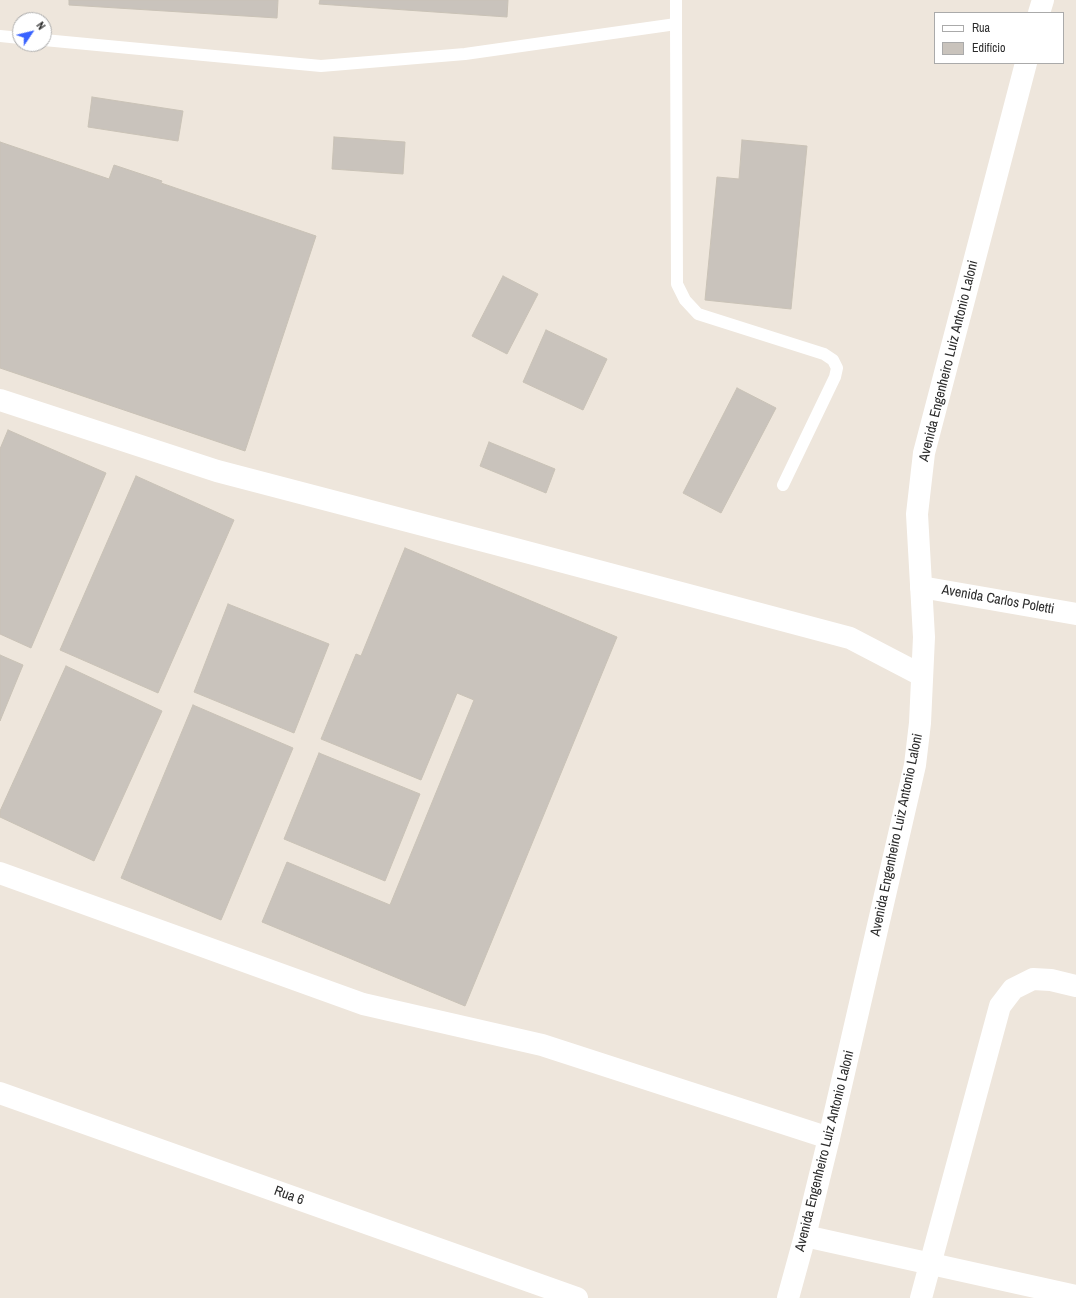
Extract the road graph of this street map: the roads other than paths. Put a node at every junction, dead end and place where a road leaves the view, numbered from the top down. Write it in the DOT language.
graph roads {
  1 [pos="676,0"];
  2 [pos="1043,0"];
  3 [pos="1039,12"];
  4 [pos="676,24"];
  5 [pos="0,36"];
  6 [pos="12,37"];
  7 [pos="52,41"];
  8 [pos="1026,64"];
  9 [pos="0,400"];
  10 [pos="783,485"];
  11 [pos="921,587"];
  12 [pos="1076,614"];
  13 [pos="921,674"];
  14 [pos="0,873"];
  15 [pos="1076,986"];
  16 [pos="0,1093"];
  17 [pos="829,1138"];
  18 [pos="805,1236"];
  19 [pos="931,1263"];
  20 [pos="1076,1296"];
  21 [pos="577,1298"];
  22 [pos="788,1298"];
  23 [pos="920,1298"];
  1 -- 4 [label="lane"];
  2 -- 3 [label="street"];
  4 -- 7 [label="lane"];
  4 -- 10 [label="lane"];
  5 -- 6 [label="lane"];
  8 -- 11 [label="street, Avenida Engenheiro Luiz Antonio Laloni"];
  9 -- 13 [label="street"];
  11 -- 12 [label="street, Avenida Carlos Poletti"];
  11 -- 13 [label="street, Avenida Engenheiro Luiz Antonio Laloni"];
  13 -- 17 [label="street, Avenida Engenheiro Luiz Antonio Laloni"];
  14 -- 17 [label="street"];
  15 -- 19 [label="street"];
  16 -- 21 [label="street, Rua 6"];
  17 -- 18 [label="street, Avenida Engenheiro Luiz Antonio Laloni"];
  18 -- 19 [label="street"];
  18 -- 22 [label="street, Avenida Engenheiro Luiz Antonio Laloni"];
  19 -- 20 [label="street"];
  19 -- 23 [label="street"];
}
